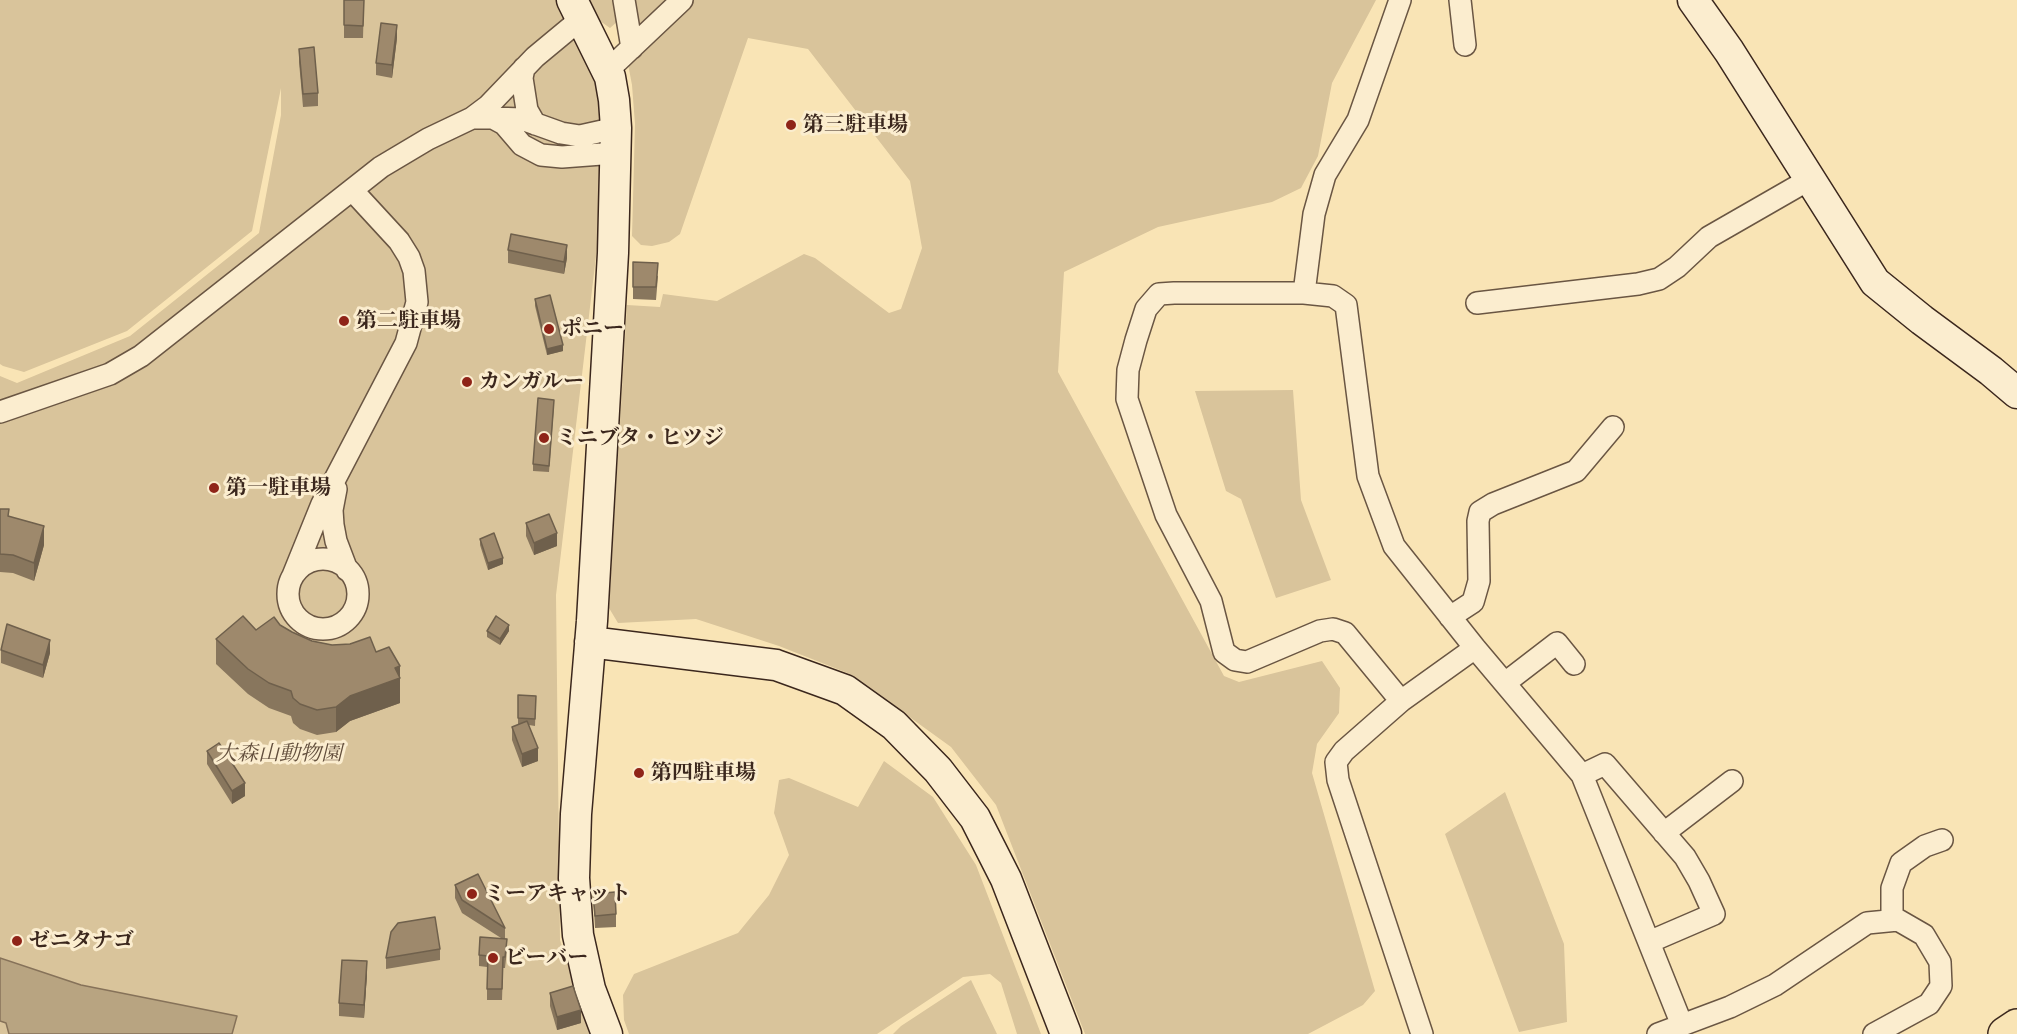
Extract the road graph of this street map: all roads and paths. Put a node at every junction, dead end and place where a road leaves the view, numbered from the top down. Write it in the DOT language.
graph roads {
  1 [pos="624,0"];
  2 [pos="682,0"];
  3 [pos="1400,0"];
  4 [pos="1460,0"];
  5 [pos="1693,0"];
  6 [pos="577,9"];
  7 [pos="1465,45"];
  8 [pos="632,48"];
  9 [pos="524,68"];
  10 [pos="607,71"];
  11 [pos="472,118"];
  12 [pos="493,118"];
  13 [pos="535,124"];
  14 [pos="615,141"];
  15 [pos="1810,179"];
  16 [pos="352,190"];
  17 [pos="1304,293"];
  18 [pos="1478,303"];
  19 [pos="2017,393"];
  20 [pos="0,412"];
  21 [pos="1613,427"];
  22 [pos="338,474"];
  23 [pos="347,570"];
  24 [pos="292,578"];
  25 [pos="1450,617"];
  26 [pos="590,642"];
  27 [pos="1475,648"];
  28 [pos="1574,664"];
  29 [pos="1505,683"];
  30 [pos="1401,701"];
  31 [pos="1582,775"];
  32 [pos="1732,781"];
  33 [pos="1664,833"];
  34 [pos="1942,840"];
  35 [pos="1892,920"];
  36 [pos="1649,942"];
  37 [pos="1682,1025"];
  38 [pos="2017,1026"];
  39 [pos="607,1034"];
  40 [pos="1066,1034"];
  41 [pos="1422,1034"];
  42 [pos="1658,1034"];
  43 [pos="1874,1034"];
  44 [pos="2005,1034"];
  1 -- 8 [label="street"];
  2 -- 8 [label="street"];
  3 -- 17 [label="street"];
  4 -- 7 [label="street"];
  5 -- 15 [label="street"];
  6 -- 9 [label="street"];
  6 -- 10 [label="street"];
  8 -- 10 [label="street"];
  9 -- 11 [label="street"];
  9 -- 13 [label="street"];
  10 -- 14 [label="street"];
  11 -- 12 [label="street"];
  11 -- 16 [label="street"];
  12 -- 13 [label="street"];
  12 -- 14 [label="street"];
  13 -- 14 [label="street"];
  14 -- 26 [label="street"];
  15 -- 18 [label="street"];
  15 -- 19 [label="street"];
  16 -- 20 [label="street"];
  16 -- 22 [label="street"];
  17 -- 25 [label="street"];
  17 -- 30 [label="street"];
  21 -- 25 [label="street"];
  22 -- 23 [label="street"];
  22 -- 24 [label="street"];
  23 -- 24 [label="street"];
  23 -- 24 [label="street"];
  25 -- 27 [label="street"];
  26 -- 39 [label="street"];
  26 -- 40 [label="street"];
  27 -- 29 [label="street"];
  27 -- 30 [label="street"];
  28 -- 29 [label="street"];
  29 -- 31 [label="street"];
  30 -- 41 [label="street"];
  31 -- 33 [label="street"];
  31 -- 36 [label="street"];
  32 -- 33 [label="street"];
  33 -- 36 [label="street"];
  34 -- 35 [label="street"];
  35 -- 37 [label="street"];
  35 -- 43 [label="street"];
  36 -- 37 [label="street"];
  37 -- 42 [label="street"];
  38 -- 44 [label="main road"];
}
